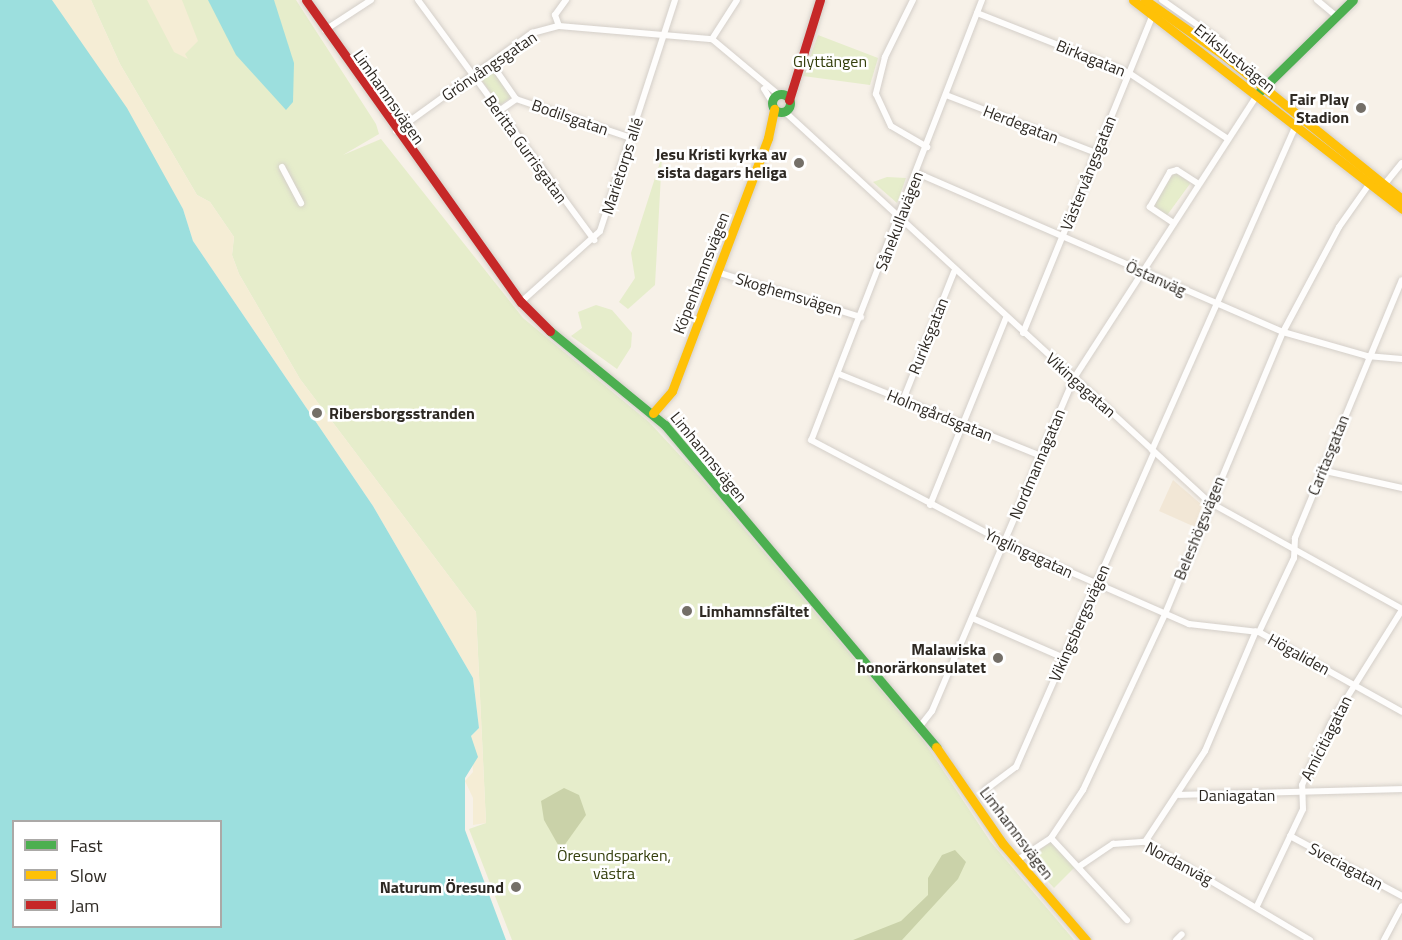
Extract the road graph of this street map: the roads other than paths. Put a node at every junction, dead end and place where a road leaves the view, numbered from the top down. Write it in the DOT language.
graph roads {
  1 [pos="306,0"];
  2 [pos="371,0"];
  3 [pos="418,0"];
  4 [pos="566,0"];
  5 [pos="675,0"];
  6 [pos="737,0"];
  7 [pos="820,0"];
  8 [pos="913,0"];
  9 [pos="982,0"];
  10 [pos="1132,0"];
  11 [pos="1145,0"];
  12 [pos="1162,0"];
  13 [pos="1317,0"];
  14 [pos="1353,0"];
  15 [pos="977,13"];
  16 [pos="1153,14"];
  17 [pos="1336,16"];
  18 [pos="560,27"];
  19 [pos="325,31"];
  20 [pos="664,36"];
  21 [pos="712,39"];
  22 [pos="1226,57"];
  23 [pos="491,63"];
  24 [pos="1129,73"];
  25 [pos="472,76"];
  26 [pos="1263,86"];
  27 [pos="946,95"];
  28 [pos="1257,95"];
  29 [pos="516,99"];
  30 [pos="782,105"];
  31 [pos="499,111"];
  32 [pos="1296,125"];
  33 [pos="395,132"];
  34 [pos="631,138"];
  35 [pos="1228,139"];
  36 [pos="927,147"];
  37 [pos="1096,153"];
  38 [pos="1402,163"];
  39 [pos="282,167"];
  40 [pos="917,173"];
  41 [pos="1197,183"];
  42 [pos="1370,183"];
  43 [pos="1384,185"];
  44 [pos="1402,199"];
  45 [pos="301,203"];
  46 [pos="1402,209"];
  47 [pos="901,218"];
  48 [pos="1172,222"];
  49 [pos="1063,237"];
  50 [pos="594,240"];
  51 [pos="1142,271"];
  52 [pos="717,272"];
  53 [pos="954,272"];
  54 [pos="1402,280"];
  55 [pos="521,302"];
  56 [pos="1216,305"];
  57 [pos="861,317"];
  58 [pos="1006,318"];
  59 [pos="1283,332"];
  60 [pos="1023,333"];
  61 [pos="1367,356"];
  62 [pos="1402,359"];
  63 [pos="839,374"];
  64 [pos="1074,378"];
  65 [pos="903,400"];
  66 [pos="653,413"];
  67 [pos="964,425"];
  68 [pos="811,440"];
  69 [pos="1153,451"];
  70 [pos="1041,456"];
  71 [pos="1322,470"];
  72 [pos="1402,488"];
  73 [pos="1209,502"];
  74 [pos="930,505"];
  75 [pos="1004,543"];
  76 [pos="1294,548"];
  77 [pos="1097,584"];
  78 [pos="1402,610"];
  79 [pos="1165,614"];
  80 [pos="972,618"];
  81 [pos="1258,632"];
  82 [pos="1064,658"];
  83 [pos="1353,685"];
  84 [pos="1402,712"];
  85 [pos="921,725"];
  86 [pos="988,778"];
  87 [pos="992,784"];
  88 [pos="1402,789"];
  89 [pos="985,790"];
  90 [pos="1179,795"];
  91 [pos="1304,796"];
  92 [pos="1290,836"];
  93 [pos="1051,838"];
  94 [pos="1145,842"];
  95 [pos="1016,861"];
  96 [pos="1080,866"];
  97 [pos="1402,896"];
  98 [pos="1257,906"];
  99 [pos="1402,906"];
  100 [pos="1127,920"];
  101 [pos="1182,934"];
  102 [pos="1086,940"];
  103 [pos="1176,940"];
  104 [pos="1310,940"];
  105 [pos="1384,940"];
  1 -- 19 [label="street, Limhamnsvägen"];
  2 -- 19 [label="street"];
  3 -- 25 [label="street, Beritta Gurrisgatan"];
  4 -- 18 [label="street"];
  5 -- 20 [label="street, Marietorps allé"];
  6 -- 21 [label="street"];
  7 -- 30 [label="street, Köpenhamnsvägen"];
  8 -- 36 [label="street"];
  9 -- 15 [label="street, Sånekullavägen"];
  10 -- 16 [label="street, Erikslustvägen"];
  11 -- 22 [label="street, Erikslustvägen"];
  12 -- 22 [label="street, Erikslustvägen"];
  13 -- 17 [label="street"];
  14 -- 17 [label="street"];
  15 -- 24 [label="street, Birkagatan"];
  15 -- 27 [label="street, Sånekullavägen"];
  16 -- 24 [label="street, Västervångsgatan"];
  16 -- 28 [label="street, Erikslustvägen"];
  17 -- 26 [label="street"];
  18 -- 20 [label="street, Grönvångsgatan"];
  18 -- 23 [label="street, Grönvångsgatan"];
  19 -- 33 [label="street, Limhamnsvägen"];
  20 -- 21 [label="street"];
  20 -- 34 [label="street, Marietorps allé"];
  21 -- 30 [label="street, Vikingagatan"];
  22 -- 26 [label="street, Erikslustvägen"];
  23 -- 25 [label="street, Grönvångsgatan"];
  23 -- 29 [label="street, Bodilsgatan"];
  24 -- 35 [label="street, Birkagatan"];
  24 -- 37 [label="street, Västervångsgatan"];
  25 -- 31 [label="street, Beritta Gurrisgatan"];
  25 -- 33 [label="street, Grönvångsgatan"];
  26 -- 28 [label="street"];
  26 -- 43 [label="street, Erikslustvägen"];
  27 -- 36 [label="street, Sånekullavägen"];
  27 -- 37 [label="street, Herdegatan"];
  28 -- 32 [label="street, Erikslustvägen"];
  28 -- 35 [label="street, Nordmannagatan"];
  29 -- 31 [label="street"];
  29 -- 34 [label="street, Bodilsgatan"];
  30 -- 47 [label="street, Vikingagatan"];
  30 -- 52 [label="street, Köpenhamnsvägen"];
  31 -- 50 [label="street, Beritta Gurrisgatan"];
  32 -- 42 [label="street, Erikslustvägen"];
  32 -- 56 [label="street, Vikingsbergsvägen"];
  33 -- 55 [label="street, Limhamnsvägen"];
  34 -- 50 [label="street, Marietorps allé"];
  35 -- 41 [label="street, Nordmannagatan"];
  36 -- 40 [label="street, Sånekullavägen"];
  37 -- 49 [label="street, Västervångsgatan"];
  38 -- 43 [label="street"];
  39 -- 45 [label="street"];
  40 -- 47 [label="street, Sånekullavägen"];
  40 -- 49 [label="street, Östanväg"];
  41 -- 48 [label="street, Nordmannagatan"];
  41 -- 48 [label="street"];
  42 -- 46 [label="street, Erikslustvägen"];
  42 -- 59 [label="street, Beleshögsvägen"];
  43 -- 44 [label="street, Erikslustvägen"];
  47 -- 53 [label="street, Vikingagatan"];
  47 -- 57 [label="street, Sånekullavägen"];
  48 -- 51 [label="street, Nordmannagatan"];
  49 -- 51 [label="street, Östanväg"];
  49 -- 60 [label="street, Västervångsgatan"];
  50 -- 55 [label="street, Marietorps allé"];
  51 -- 56 [label="street, Östanväg"];
  51 -- 64 [label="street, Nordmannagatan"];
  52 -- 57 [label="street, Skoghemsvägen"];
  52 -- 66 [label="street, Köpenhamnsvägen"];
  53 -- 58 [label="street, Vikingagatan"];
  53 -- 65 [label="street, Ruriksgatan"];
  54 -- 61 [label="street, Caritasgatan"];
  55 -- 66 [label="street, Limhamnsvägen"];
  56 -- 59 [label="street, Östanväg"];
  56 -- 69 [label="street, Vikingsbergsvägen"];
  57 -- 63 [label="street, Sånekullavägen"];
  58 -- 60 [label="street, Vikingagatan"];
  58 -- 67 [label="street"];
  59 -- 61 [label="street, Östanväg"];
  59 -- 73 [label="street, Beleshögsvägen"];
  60 -- 64 [label="street, Vikingagatan"];
  61 -- 62 [label="street, Östanväg"];
  61 -- 71 [label="street, Caritasgatan"];
  63 -- 65 [label="street, Holmgårdsgatan"];
  63 -- 68 [label="street, Sånekullavägen"];
  64 -- 69 [label="street, Vikingagatan"];
  64 -- 70 [label="street, Nordmannagatan"];
  65 -- 67 [label="street, Holmgårdsgatan"];
  66 -- 85 [label="street, Limhamnsvägen"];
  67 -- 70 [label="street, Holmgårdsgatan"];
  67 -- 74 [label="street"];
  68 -- 74 [label="street, Ynglingagatan"];
  69 -- 73 [label="street, Vikingagatan"];
  69 -- 77 [label="street, Vikingsbergsvägen"];
  70 -- 75 [label="street, Nordmannagatan"];
  71 -- 72 [label="street"];
  71 -- 76 [label="street, Caritasgatan"];
  73 -- 76 [label="street, Vikingagatan"];
  73 -- 79 [label="street, Beleshögsvägen"];
  74 -- 75 [label="street, Ynglingagatan"];
  75 -- 77 [label="street, Ynglingagatan"];
  75 -- 80 [label="street, Nordmannagatan"];
  76 -- 78 [label="street, Vikingagatan"];
  76 -- 81 [label="street, Caritasgatan"];
  77 -- 79 [label="street, Ynglingagatan"];
  77 -- 82 [label="street, Vikingsbergsvägen"];
  78 -- 83 [label="street, Amicitiagatan"];
  79 -- 81 [label="street, Ynglingagatan"];
  79 -- 93 [label="street, Beleshögsvägen"];
  80 -- 82 [label="street"];
  80 -- 85 [label="street, Nordmannagatan"];
  81 -- 83 [label="street, Högaliden"];
  81 -- 90 [label="street, Caritasgatan"];
  82 -- 87 [label="street, Vikingsbergsvägen"];
  83 -- 84 [label="street, Högaliden"];
  83 -- 91 [label="street, Amicitiagatan"];
  85 -- 95 [label="street, Limhamnsvägen"];
  86 -- 87 [label="street"];
  87 -- 89 [label="street, Vikingsbergsvägen"];
  88 -- 91 [label="street, Daniagatan"];
  90 -- 91 [label="street, Daniagatan"];
  90 -- 94 [label="street, Caritasgatan"];
  91 -- 92 [label="street, Amicitiagatan"];
  92 -- 97 [label="street, Sveciagatan"];
  92 -- 98 [label="street, Amicitiagatan"];
  93 -- 95 [label="street, Beleshögsvägen"];
  93 -- 96 [label="street"];
  94 -- 96 [label="street, Nordanväg"];
  94 -- 98 [label="street, Nordanväg"];
  95 -- 102 [label="street, Limhamnsvägen"];
  96 -- 100 [label="street"];
  98 -- 104 [label="street, Nordanväg"];
  99 -- 105 [label="street"];
  101 -- 103 [label="street"];
}
